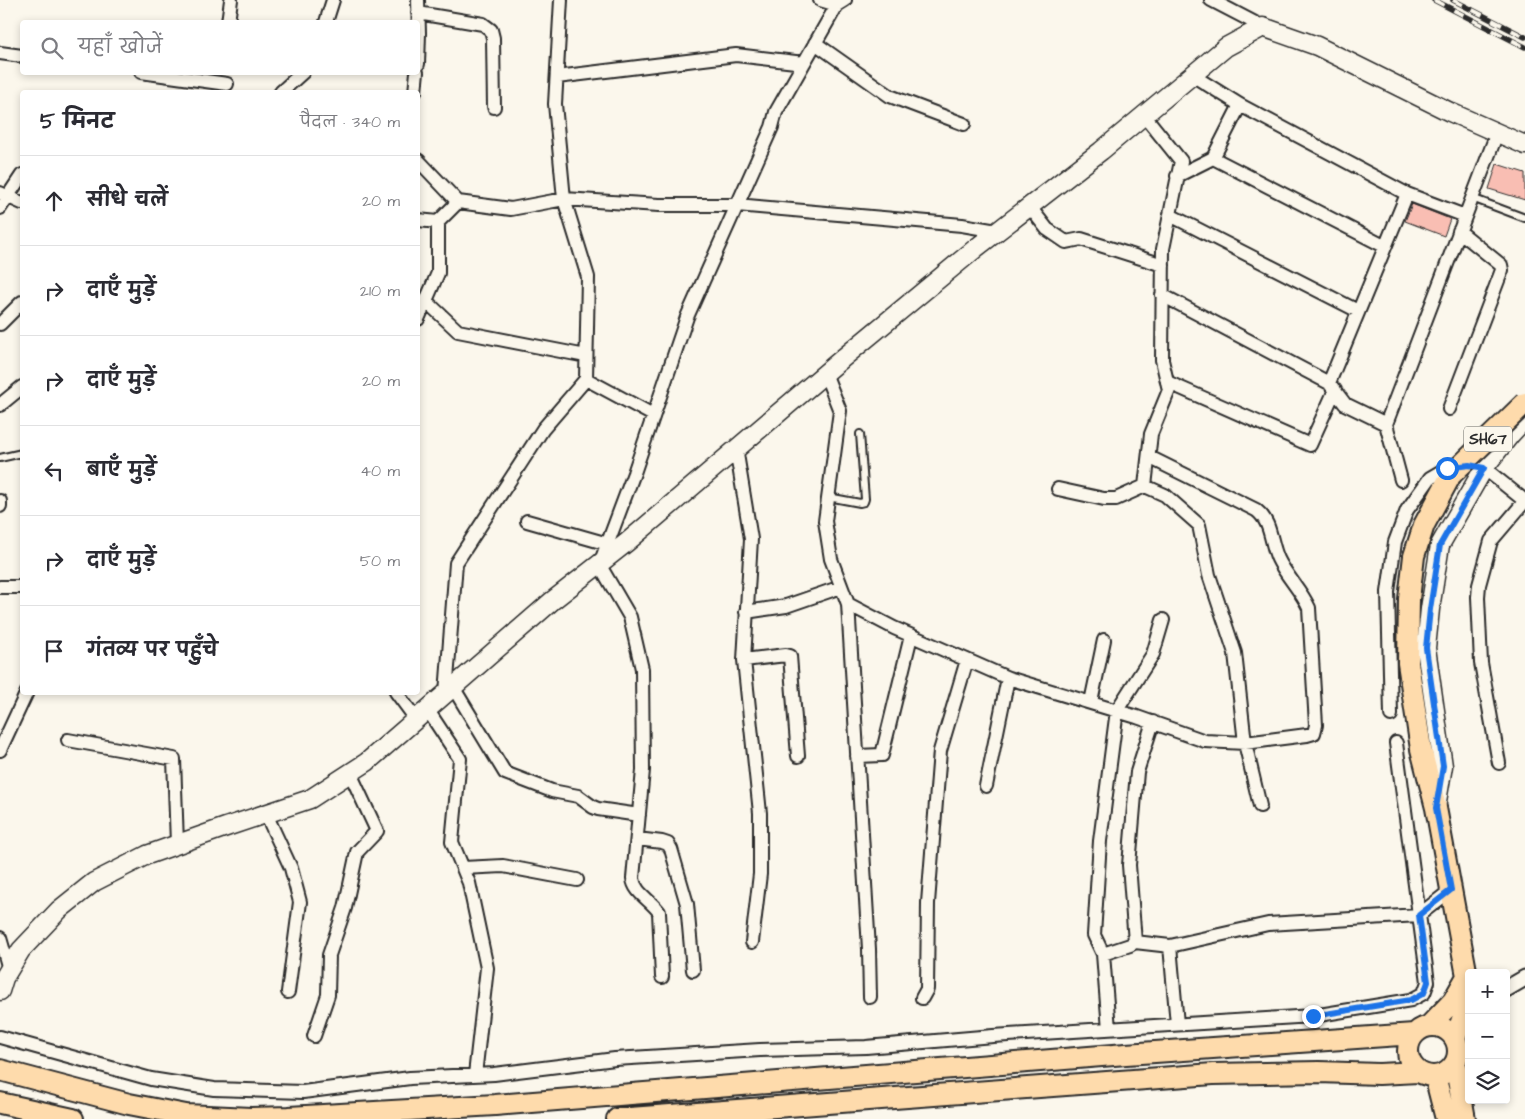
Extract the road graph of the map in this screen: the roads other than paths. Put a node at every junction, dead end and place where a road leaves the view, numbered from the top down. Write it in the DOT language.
graph roads {
  1 [pos="231,0"];
  2 [pos="333,0"];
  3 [pos="418,0"];
  4 [pos="561,0"];
  5 [pos="820,0"];
  6 [pos="1211,0"];
  7 [pos="841,2"];
  8 [pos="418,13"];
  9 [pos="228,20"];
  10 [pos="327,20"];
  11 [pos="418,20"];
  12 [pos="1263,27"];
  13 [pos="815,43"];
  14 [pos="0,53"];
  15 [pos="20,56"];
  16 [pos="804,63"];
  17 [pos="164,75"];
  18 [pos="300,75"];
  19 [pos="417,75"];
  20 [pos="1192,75"];
  21 [pos="557,76"];
  22 [pos="227,83"];
  23 [pos="283,90"];
  24 [pos="415,90"];
  25 [pos="1240,105"];
  26 [pos="494,107"];
  27 [pos="1144,115"];
  28 [pos="964,124"];
  29 [pos="1497,133"];
  30 [pos="1525,145"];
  31 [pos="1213,158"];
  32 [pos="420,162"];
  33 [pos="20,176"];
  34 [pos="1178,176"];
  35 [pos="4,194"];
  36 [pos="1407,194"];
  37 [pos="1472,198"];
  38 [pos="564,199"];
  39 [pos="20,202"];
  40 [pos="458,202"];
  41 [pos="737,205"];
  42 [pos="1029,206"];
  43 [pos="0,208"];
  44 [pos="1170,215"];
  45 [pos="1465,216"];
  46 [pos="1525,218"];
  47 [pos="420,220"];
  48 [pos="438,222"];
  49 [pos="997,231"];
  50 [pos="1459,231"];
  51 [pos="1384,246"];
  52 [pos="1163,265"];
  53 [pos="1162,295"];
  54 [pos="426,301"];
  55 [pos="20,304"];
  56 [pos="1358,311"];
  57 [pos="420,314"];
  58 [pos="0,324"];
  59 [pos="586,356"];
  60 [pos="825,373"];
  61 [pos="586,380"];
  62 [pos="1167,382"];
  63 [pos="1332,386"];
  64 [pos="20,389"];
  65 [pos="2,398"];
  66 [pos="1525,403"];
  67 [pos="1449,409"];
  68 [pos="653,416"];
  69 [pos="1525,419"];
  70 [pos="1386,424"];
  71 [pos="860,434"];
  72 [pos="1518,434"];
  73 [pos="736,448"];
  74 [pos="20,453"];
  75 [pos="1149,457"];
  76 [pos="0,458"];
  77 [pos="1484,468"];
  78 [pos="1401,480"];
  79 [pos="1145,486"];
  80 [pos="1058,489"];
  81 [pos="828,498"];
  82 [pos="0,501"];
  83 [pos="0,506"];
  84 [pos="527,521"];
  85 [pos="608,544"];
  86 [pos="600,563"];
  87 [pos="0,587"];
  88 [pos="20,587"];
  89 [pos="841,587"];
  90 [pos="848,604"];
  91 [pos="746,612"];
  92 [pos="1163,620"];
  93 [pos="911,636"];
  94 [pos="1104,640"];
  95 [pos="744,660"];
  96 [pos="967,660"];
  97 [pos="1008,678"];
  98 [pos="449,690"];
  99 [pos="26,695"];
  100 [pos="399,695"];
  101 [pos="1091,702"];
  102 [pos="1117,710"];
  103 [pos="421,714"];
  104 [pos="1391,715"];
  105 [pos="1153,722"];
  106 [pos="68,740"];
  107 [pos="1245,743"];
  108 [pos="1396,743"];
  109 [pos="0,750"];
  110 [pos="798,756"];
  111 [pos="857,756"];
  112 [pos="1499,763"];
  113 [pos="350,773"];
  114 [pos="986,786"];
  115 [pos="1260,806"];
  116 [pos="1436,808"];
  117 [pos="266,814"];
  118 [pos="639,816"];
  119 [pos="637,839"];
  120 [pos="177,844"];
  121 [pos="463,868"];
  122 [pos="577,880"];
  123 [pos="1451,890"];
  124 [pos="1419,915"];
  125 [pos="0,938"];
  126 [pos="752,942"];
  127 [pos="1135,942"];
  128 [pos="1170,946"];
  129 [pos="1103,954"];
  130 [pos="9,970"];
  131 [pos="693,970"];
  132 [pos="1465,970"];
  133 [pos="662,977"];
  134 [pos="1465,978"];
  135 [pos="1525,978"];
  136 [pos="1510,987"];
  137 [pos="0,991"];
  138 [pos="288,992"];
  139 [pos="870,997"];
  140 [pos="922,998"];
  141 [pos="1465,1011"];
  142 [pos="1177,1024"];
  143 [pos="1109,1029"];
  144 [pos="1421,1030"];
  145 [pos="314,1036"];
  146 [pos="0,1037"];
  147 [pos="1455,1039"];
  148 [pos="1455,1063"];
  149 [pos="0,1070"];
  150 [pos="1427,1074"];
  151 [pos="475,1075"];
  152 [pos="0,1103"];
  153 [pos="73,1119"];
  154 [pos="617,1119"];
  155 [pos="1446,1119"];
  156 [pos="1465,1119"];
  1 -- 9 [label="street"];
  2 -- 10 [label="street"];
  3 -- 8 [label="street"];
  4 -- 21 [label="street"];
  5 -- 7 [label="street"];
  6 -- 12 [label="street"];
  7 -- 13 [label="street"];
  8 -- 11 [label="street"];
  8 -- 26 [label="street"];
  12 -- 20 [label="main road"];
  12 -- 29 [label="main road"];
  13 -- 16 [label="street"];
  13 -- 28 [label="street"];
  14 -- 15 [label="street"];
  16 -- 21 [label="street"];
  16 -- 41 [label="street"];
  17 -- 22 [label="street"];
  18 -- 23 [label="street"];
  19 -- 24 [label="street"];
  20 -- 25 [label="street"];
  20 -- 27 [label="main road"];
  21 -- 38 [label="street"];
  25 -- 31 [label="street"];
  25 -- 36 [label="street"];
  27 -- 34 [label="street"];
  27 -- 42 [label="main road"];
  29 -- 30 [label="main road"];
  29 -- 37 [label="street"];
  31 -- 34 [label="street"];
  31 -- 51 [label="street"];
  32 -- 40 [label="street"];
  33 -- 35 [label="street"];
  34 -- 44 [label="street"];
  35 -- 39 [label="street"];
  35 -- 43 [label="street"];
  36 -- 45 [label="street"];
  36 -- 51 [label="street"];
  37 -- 45 [label="street"];
  37 -- 46 [label="lane"];
  38 -- 40 [label="street"];
  38 -- 41 [label="street"];
  38 -- 59 [label="street"];
  40 -- 48 [label="street"];
  41 -- 49 [label="street"];
  41 -- 68 [label="street"];
  42 -- 49 [label="main road"];
  42 -- 52 [label="street"];
  44 -- 52 [label="street"];
  44 -- 56 [label="street"];
  45 -- 50 [label="street"];
  47 -- 48 [label="street"];
  48 -- 54 [label="street"];
  49 -- 60 [label="main road"];
  50 -- 67 [label="street"];
  50 -- 70 [label="street"];
  51 -- 56 [label="street"];
  52 -- 53 [label="street"];
  53 -- 62 [label="street"];
  53 -- 63 [label="street"];
  54 -- 57 [label="street"];
  54 -- 59 [label="street"];
  55 -- 58 [label="street"];
  56 -- 63 [label="street"];
  59 -- 61 [label="street"];
  60 -- 73 [label="main road"];
  60 -- 81 [label="street"];
  61 -- 68 [label="street"];
  61 -- 98 [label="street"];
  62 -- 63 [label="street"];
  62 -- 75 [label="street"];
  63 -- 70 [label="street"];
  64 -- 65 [label="street"];
  66 -- 116 [label="main road, SH67, bridge"];
  68 -- 85 [label="street"];
  69 -- 72 [label="main road"];
  70 -- 78 [label="street"];
  71 -- 81 [label="lane"];
  72 -- 77 [label="main road"];
  73 -- 86 [label="main road"];
  73 -- 91 [label="street"];
  74 -- 76 [label="lane"];
  75 -- 79 [label="street"];
  75 -- 107 [label="street"];
  77 -- 104 [label="street"];
  77 -- 112 [label="street"];
  77 -- 116 [label="main road"];
  79 -- 80 [label="street"];
  79 -- 107 [label="street"];
  81 -- 89 [label="street"];
  82 -- 83 [label="street"];
  84 -- 85 [label="street"];
  85 -- 86 [label="street"];
  86 -- 98 [label="main road"];
  86 -- 118 [label="street"];
  87 -- 88 [label="street"];
  89 -- 90 [label="street"];
  89 -- 91 [label="street"];
  90 -- 93 [label="street"];
  90 -- 111 [label="street"];
  91 -- 95 [label="street"];
  92 -- 102 [label="street"];
  93 -- 96 [label="street"];
  93 -- 111 [label="street"];
  94 -- 101 [label="street"];
  95 -- 110 [label="street"];
  95 -- 126 [label="street"];
  96 -- 97 [label="street"];
  96 -- 140 [label="street"];
  97 -- 101 [label="street"];
  97 -- 114 [label="street"];
  98 -- 103 [label="main road"];
  98 -- 118 [label="street"];
  99 -- 109 [label="street"];
  100 -- 103 [label="street"];
  101 -- 102 [label="street"];
  102 -- 105 [label="street"];
  102 -- 129 [label="street"];
  103 -- 113 [label="main road"];
  103 -- 121 [label="street"];
  105 -- 107 [label="street"];
  105 -- 127 [label="street"];
  106 -- 120 [label="street"];
  107 -- 115 [label="street"];
  108 -- 124 [label="street"];
  111 -- 139 [label="street"];
  113 -- 117 [label="main road"];
  113 -- 145 [label="street"];
  116 -- 123 [label="main road, SH67"];
  117 -- 120 [label="main road"];
  117 -- 138 [label="street"];
  118 -- 119 [label="street"];
  119 -- 131 [label="street"];
  119 -- 133 [label="street"];
  120 -- 130 [label="main road"];
  121 -- 122 [label="street"];
  121 -- 151 [label="street"];
  123 -- 124 [label="street"];
  123 -- 132 [label="main road, SH67"];
  124 -- 128 [label="street"];
  124 -- 142 [label="street"];
  125 -- 130 [label="street"];
  127 -- 128 [label="street"];
  127 -- 129 [label="street"];
  128 -- 142 [label="street"];
  129 -- 143 [label="street"];
  130 -- 137 [label="main road"];
  134 -- 144 [label="main road"];
  135 -- 136 [label="street"];
  141 -- 147 [label="main road, SH67"];
  142 -- 143 [label="street"];
  143 -- 151 [label="street"];
  144 -- 147 [label="main road"];
  144 -- 149 [label="main road"];
  144 -- 150 [label="main road"];
  146 -- 151 [label="street"];
  147 -- 148 [label="main road"];
  148 -- 150 [label="main road"];
  148 -- 156 [label="main road"];
  150 -- 154 [label="main road"];
  150 -- 155 [label="main road"];
  152 -- 153 [label="main road"];
}
